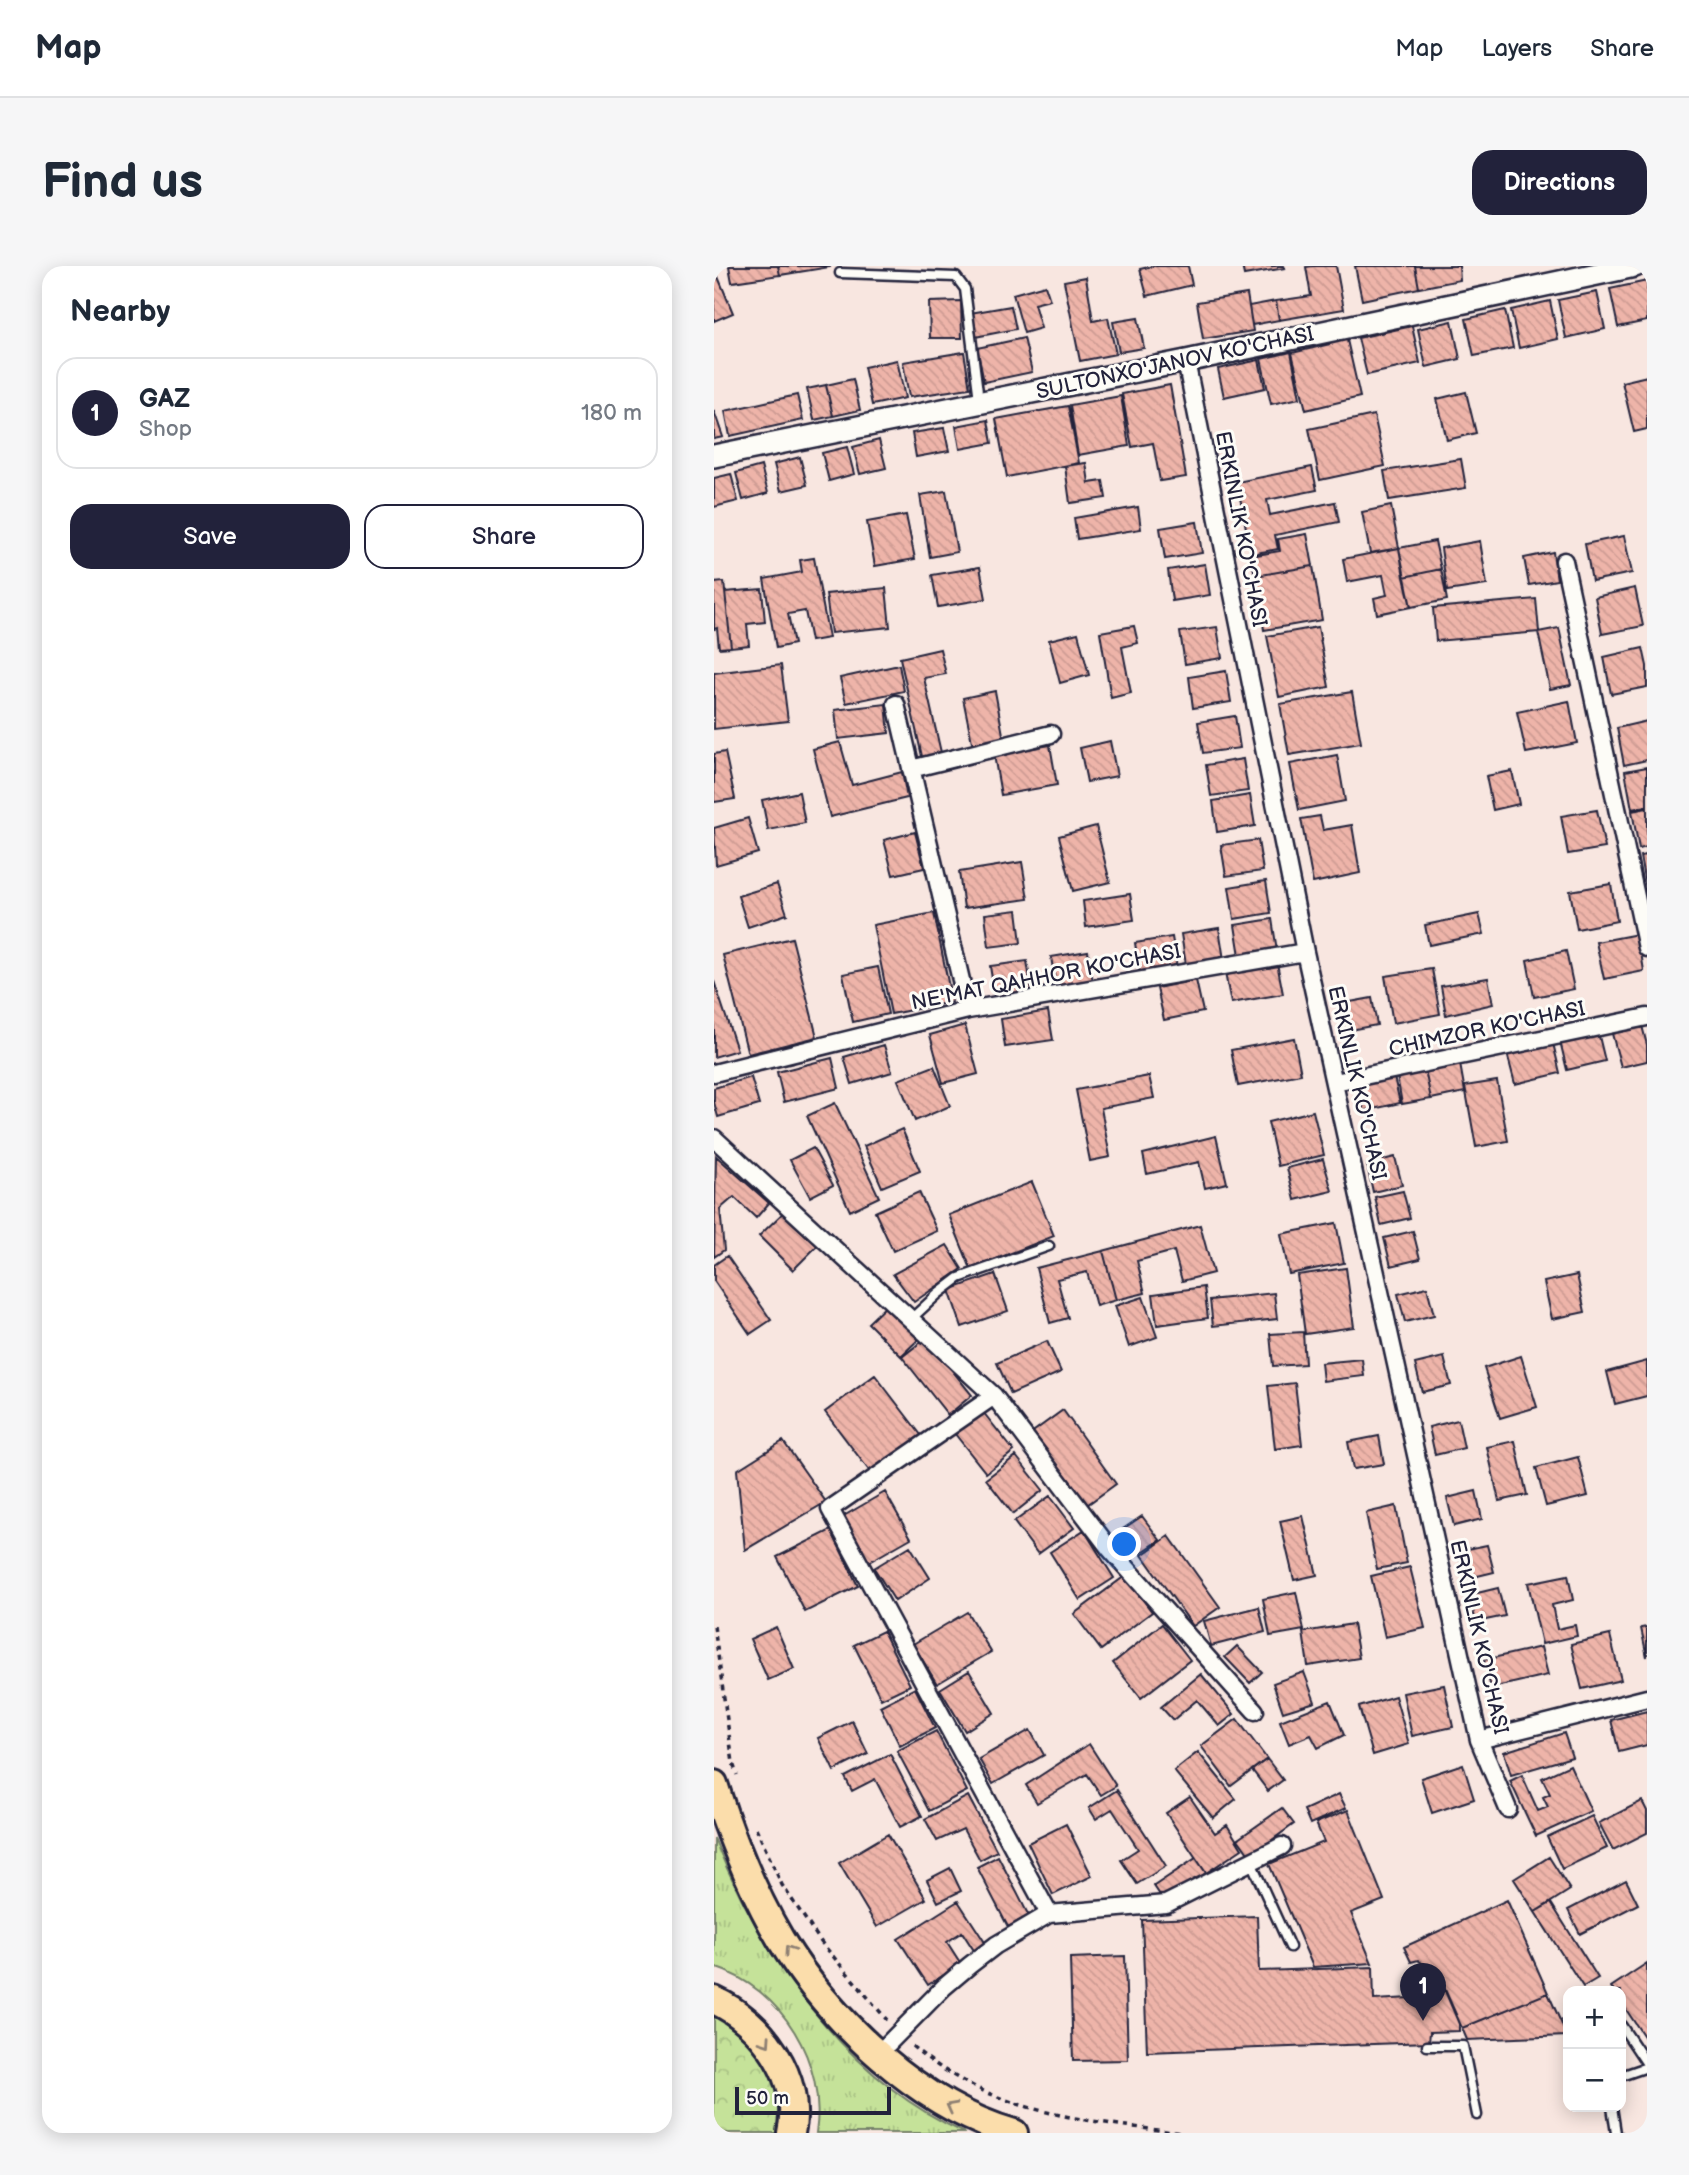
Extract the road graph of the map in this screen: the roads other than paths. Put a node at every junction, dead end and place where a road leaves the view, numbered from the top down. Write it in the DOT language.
graph roads {
  1 [pos="1635,266"];
  2 [pos="840,273"];
  3 [pos="1186,361"];
  4 [pos="980,403"];
  5 [pos="714,456"];
  6 [pos="1564,561"];
  7 [pos="896,704"];
  8 [pos="1051,734"];
  9 [pos="911,769"];
  10 [pos="1647,948"];
  11 [pos="1305,952"];
  12 [pos="968,1010"];
  13 [pos="1647,1017"];
  14 [pos="714,1073"];
  15 [pos="1335,1082"];
  16 [pos="714,1138"];
  17 [pos="1049,1246"];
  18 [pos="911,1320"];
  19 [pos="994,1396"];
  20 [pos="1647,1698"];
  21 [pos="1255,1711"];
  22 [pos="1479,1740"];
  23 [pos="725,1780"];
  24 [pos="1508,1809"];
  25 [pos="1282,1846"];
  26 [pos="1251,1862"];
  27 [pos="1049,1914"];
  28 [pos="1290,1947"];
  29 [pos="714,2000"];
  30 [pos="1626,2033"];
  31 [pos="1427,2046"];
  32 [pos="877,2055"];
  33 [pos="1647,2066"];
  34 [pos="1626,2074"];
  35 [pos="1613,2112"];
  36 [pos="1477,2115"];
  37 [pos="791,2133"];
  38 [pos="1014,2133"];
  39 [pos="1616,2133"];
  1 -- 3 [label="street, SULTONXO'JANOV KO'CHASI"];
  2 -- 4 [label="lane"];
  3 -- 4 [label="street, SULTONXO'JANOV KO'CHASI"];
  3 -- 11 [label="street, ERKINLIK KO'CHASI"];
  4 -- 5 [label="street, SULTONXO'JANOV KO'CHASI"];
  6 -- 10 [label="street"];
  7 -- 9 [label="street"];
  8 -- 9 [label="street"];
  9 -- 12 [label="street"];
  11 -- 12 [label="street, NE'MAT QAHHOR KO'CHASI"];
  11 -- 15 [label="street, ERKINLIK KO'CHASI"];
  12 -- 14 [label="street, NE'MAT QAHHOR KO'CHASI"];
  13 -- 15 [label="street, CHIMZOR KO'CHASI"];
  15 -- 22 [label="street, ERKINLIK KO'CHASI"];
  16 -- 18 [label="street"];
  17 -- 18 [label="lane"];
  18 -- 19 [label="street"];
  19 -- 21 [label="street"];
  19 -- 27 [label="street"];
  20 -- 22 [label="street"];
  22 -- 24 [label="street, ERKINLIK KO'CHASI"];
  32 -- 23 [label="highway, one-way"];
  25 -- 26 [label="street"];
  26 -- 27 [label="street"];
  26 -- 28 [label="lane"];
  27 -- 32 [label="street"];
  29 -- 37 [label="highway, one-way"];
  30 -- 33 [label="lane"];
  31 -- 36 [label="lane"];
  38 -- 32 [label="highway, one-way"];
  33 -- 34 [label="lane"];
  35 -- 39 [label="lane"];
}
